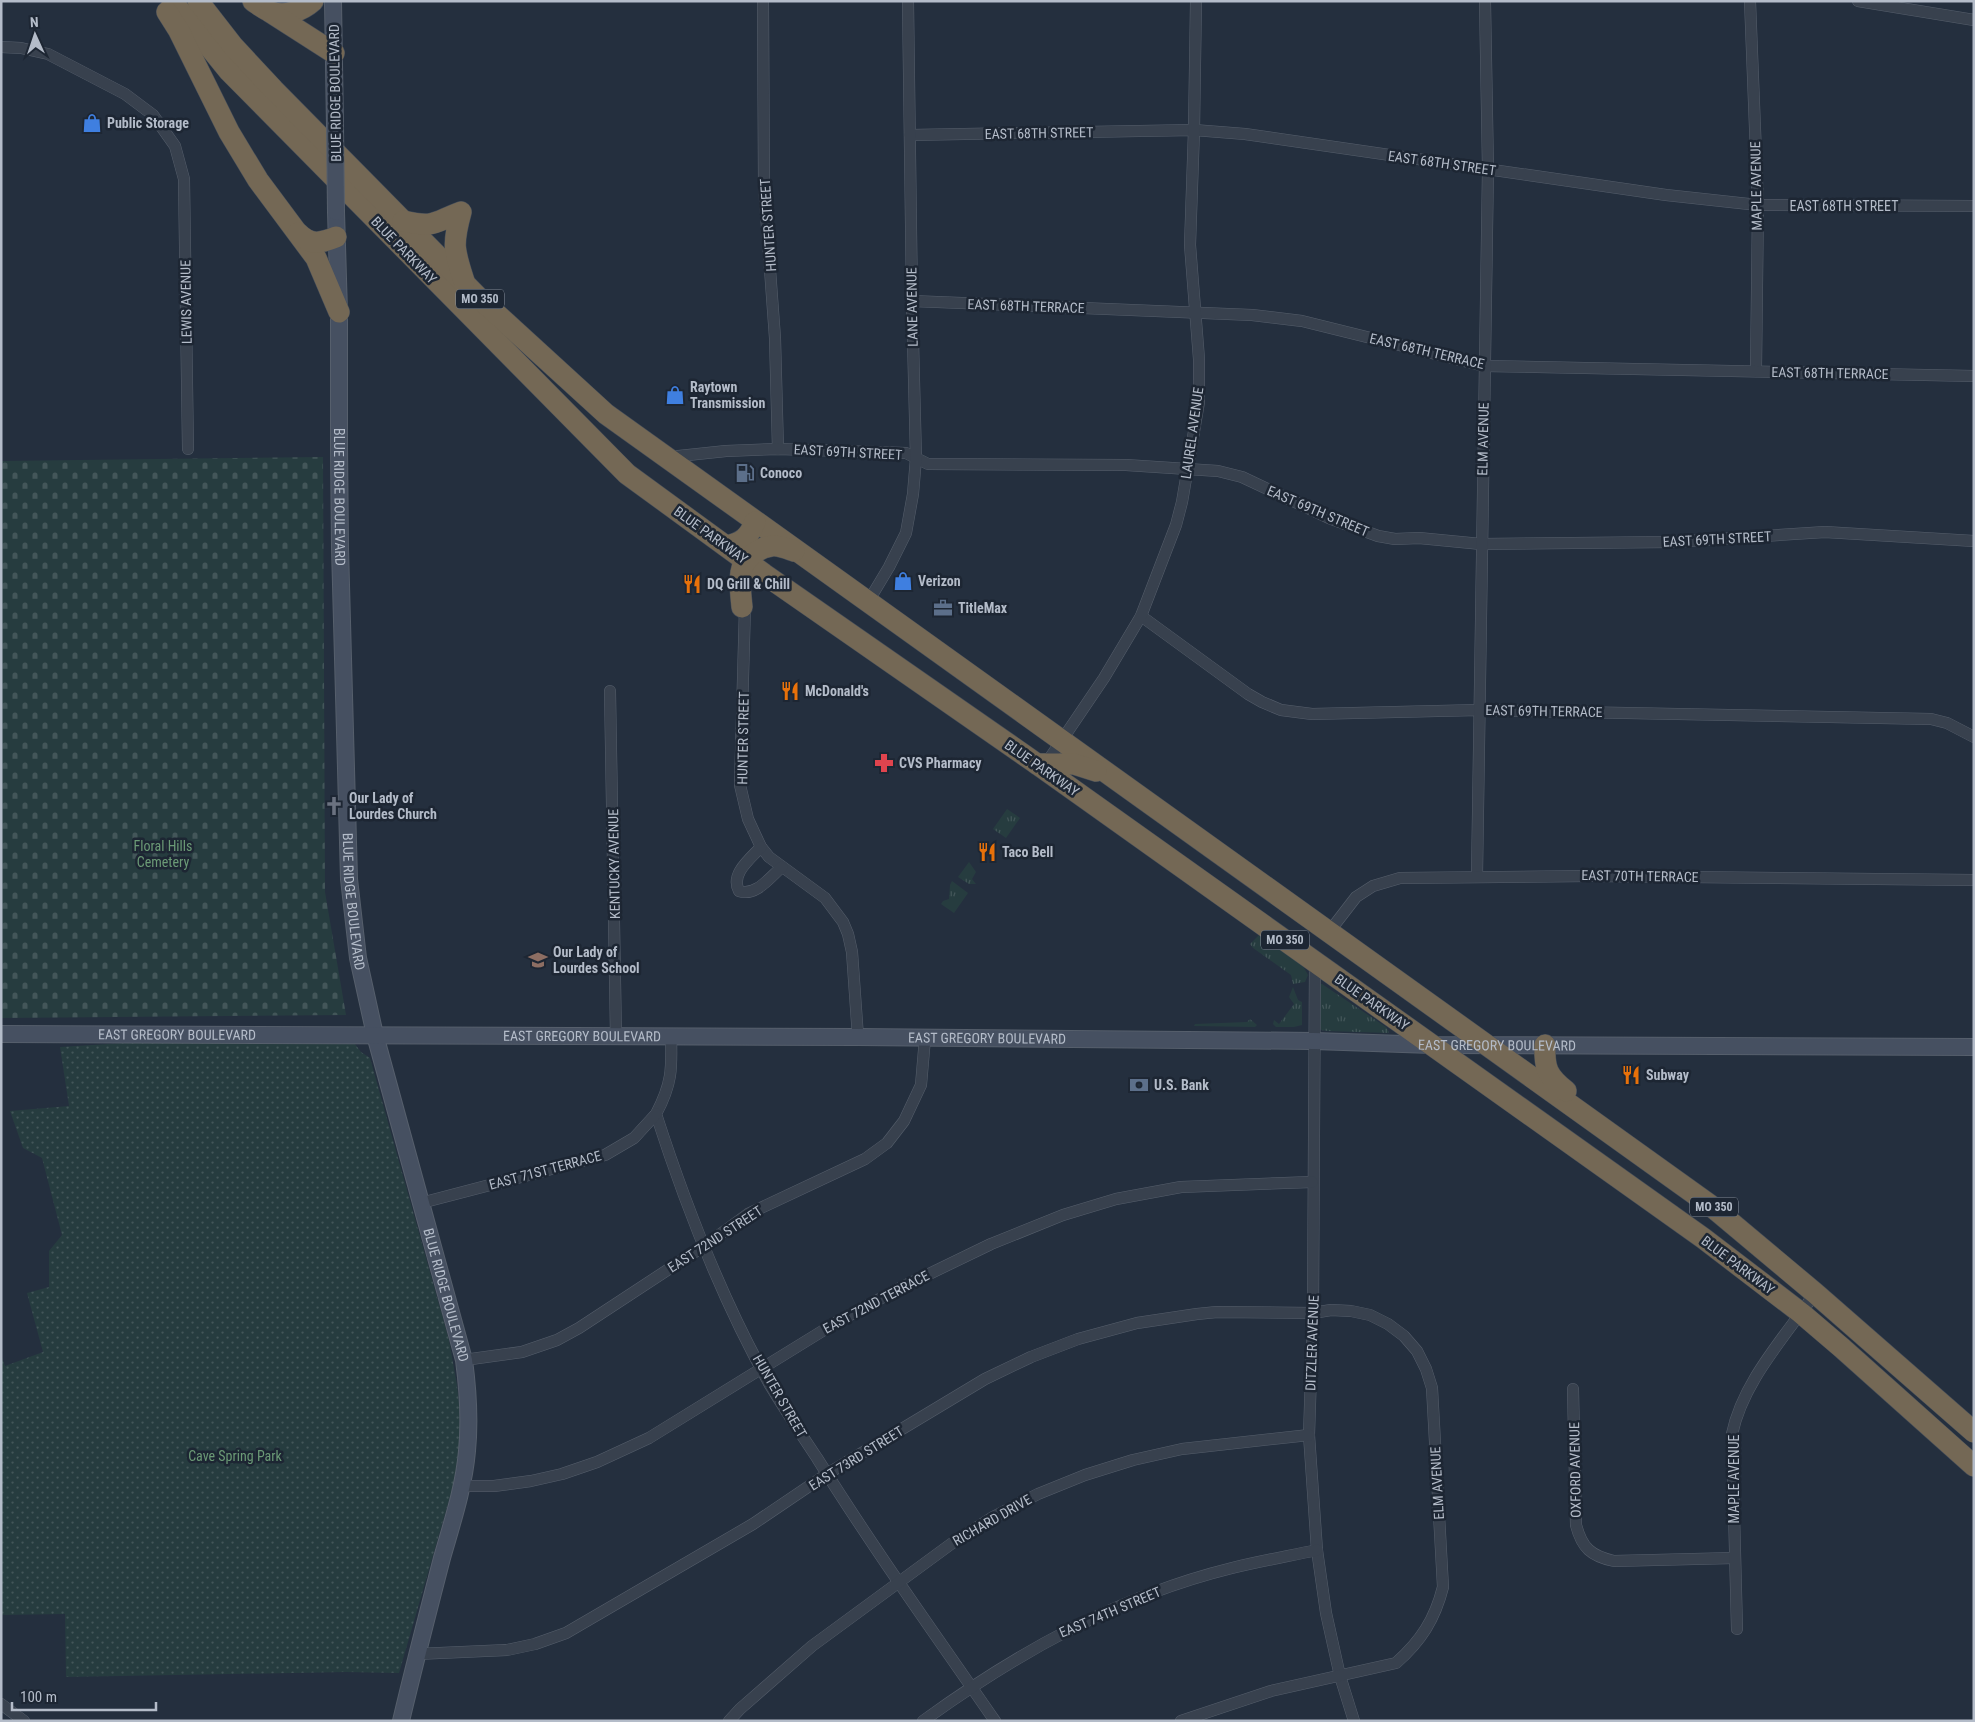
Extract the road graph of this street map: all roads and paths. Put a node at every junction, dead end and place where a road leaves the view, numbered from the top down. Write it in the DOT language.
graph roads {
  1 [pos="161,1"];
  2 [pos="172,1"];
  3 [pos="198,1"];
  4 [pos="313,1"];
  5 [pos="333,1"];
  6 [pos="763,1"];
  7 [pos="908,1"];
  8 [pos="1196,1"];
  9 [pos="1484,1"];
  10 [pos="1750,1"];
  11 [pos="1858,1"];
  12 [pos="262,7"];
  13 [pos="1974,20"];
  14 [pos="1,47"];
  15 [pos="334,54"];
  16 [pos="1194,130"];
  17 [pos="910,135"];
  18 [pos="1488,169"];
  19 [pos="1758,205"];
  20 [pos="1974,206"];
  21 [pos="403,221"];
  22 [pos="294,229"];
  23 [pos="336,236"];
  24 [pos="465,284"];
  25 [pos="912,301"];
  26 [pos="339,312"];
  27 [pos="1195,312"];
  28 [pos="1484,366"];
  29 [pos="1756,371"];
  30 [pos="1974,376"];
  31 [pos="188,449"];
  32 [pos="778,449"];
  33 [pos="667,457"];
  34 [pos="916,458"];
  35 [pos="1188,468"];
  36 [pos="755,522"];
  37 [pos="1974,541"];
  38 [pos="1481,544"];
  39 [pos="726,546"];
  40 [pos="799,553"];
  41 [pos="746,561"];
  42 [pos="764,574"];
  43 [pos="868,602"];
  44 [pos="744,607"];
  45 [pos="1141,616"];
  46 [pos="610,692"];
  47 [pos="1479,710"];
  48 [pos="1974,737"];
  49 [pos="1061,740"];
  50 [pos="1042,765"];
  51 [pos="1111,776"];
  52 [pos="761,847"];
  53 [pos="782,867"];
  54 [pos="1477,876"];
  55 [pos="1974,880"];
  56 [pos="1329,932"];
  57 [pos="1314,961"];
  58 [pos="1,1034"];
  59 [pos="374,1035"];
  60 [pos="616,1036"];
  61 [pos="672,1036"];
  62 [pos="858,1037"];
  63 [pos="925,1038"];
  64 [pos="1314,1041"];
  65 [pos="1432,1045"];
  66 [pos="1486,1045"];
  67 [pos="1545,1045"];
  68 [pos="1974,1047"];
  69 [pos="656,1114"];
  70 [pos="1615,1136"];
  71 [pos="1312,1182"];
  72 [pos="422,1203"];
  73 [pos="704,1246"];
  74 [pos="1815,1294"];
  75 [pos="1313,1313"];
  76 [pos="1801,1314"];
  77 [pos="464,1360"];
  78 [pos="761,1367"];
  79 [pos="1573,1389"];
  80 [pos="1974,1432"];
  81 [pos="1309,1435"];
  82 [pos="1974,1466"];
  83 [pos="827,1474"];
  84 [pos="462,1486"];
  85 [pos="1318,1550"];
  86 [pos="1734,1558"];
  87 [pos="898,1583"];
  88 [pos="1737,1629"];
  89 [pos="417,1654"];
  90 [pos="1340,1676"];
  91 [pos="971,1686"];
  92 [pos="1,1704"];
  93 [pos="24,1721"];
  94 [pos="401,1721"];
  95 [pos="729,1721"];
  96 [pos="923,1721"];
  97 [pos="995,1721"];
  98 [pos="1181,1721"];
  99 [pos="1354,1721"];
  1 -- 22 [label="highway"];
  2 -- 39 [label="highway, BLUE PARKWAY / MO 350"];
  3 -- 21 [label="highway, BLUE PARKWAY / MO 350"];
  4 -- 12 [label="highway"];
  5 -- 15 [label="main road, BLUE RIDGE BOULEVARD"];
  6 -- 32 [label="street, HUNTER STREET"];
  7 -- 17 [label="street, LANE AVENUE"];
  8 -- 16 [label="street, LAUREL AVENUE"];
  9 -- 18 [label="street, ELM AVENUE"];
  10 -- 19 [label="street, MAPLE AVENUE"];
  11 -- 13 [label="street"];
  12 -- 15 [label="highway"];
  14 -- 31 [label="street, LEWIS AVENUE"];
  15 -- 23 [label="main road, BLUE RIDGE BOULEVARD, bridge"];
  16 -- 17 [label="street, EAST 68TH STREET"];
  16 -- 18 [label="street, EAST 68TH STREET"];
  16 -- 27 [label="street, LAUREL AVENUE"];
  17 -- 25 [label="street, LANE AVENUE"];
  18 -- 19 [label="street, EAST 68TH STREET"];
  18 -- 28 [label="street, ELM AVENUE"];
  19 -- 20 [label="street, EAST 68TH STREET"];
  19 -- 29 [label="street, MAPLE AVENUE"];
  21 -- 24 [label="highway, BLUE PARKWAY / MO 350"];
  21 -- 24 [label="highway"];
  22 -- 23 [label="highway"];
  22 -- 26 [label="highway"];
  23 -- 26 [label="main road, BLUE RIDGE BOULEVARD"];
  24 -- 33 [label="highway, BLUE PARKWAY / MO 350"];
  25 -- 27 [label="street, EAST 68TH TERRACE"];
  25 -- 34 [label="street, LANE AVENUE"];
  26 -- 59 [label="main road, BLUE RIDGE BOULEVARD"];
  27 -- 28 [label="street, EAST 68TH TERRACE"];
  27 -- 35 [label="street, LAUREL AVENUE"];
  28 -- 29 [label="street, EAST 68TH TERRACE"];
  28 -- 38 [label="street, ELM AVENUE"];
  29 -- 30 [label="street, EAST 68TH TERRACE"];
  32 -- 33 [label="street, EAST 69TH STREET"];
  32 -- 34 [label="street, EAST 69TH STREET"];
  33 -- 36 [label="highway, BLUE PARKWAY / MO 350"];
  34 -- 35 [label="street, EAST 69TH STREET"];
  34 -- 43 [label="street, LANE AVENUE"];
  35 -- 38 [label="street, EAST 69TH STREET"];
  35 -- 45 [label="street, LAUREL AVENUE"];
  36 -- 39 [label="highway"];
  36 -- 40 [label="highway, BLUE PARKWAY / MO 350"];
  37 -- 38 [label="street, EAST 69TH STREET"];
  38 -- 47 [label="street, ELM AVENUE"];
  39 -- 41 [label="highway, BLUE PARKWAY / MO 350"];
  40 -- 41 [label="highway"];
  40 -- 43 [label="highway, BLUE PARKWAY / MO 350"];
  41 -- 42 [label="highway, BLUE PARKWAY / MO 350"];
  41 -- 44 [label="highway"];
  42 -- 44 [label="highway"];
  42 -- 50 [label="highway, BLUE PARKWAY / MO 350"];
  43 -- 49 [label="highway, BLUE PARKWAY / MO 350"];
  44 -- 52 [label="street, HUNTER STREET"];
  45 -- 47 [label="street, EAST 69TH TERRACE"];
  45 -- 49 [label="street, LAUREL AVENUE"];
  46 -- 60 [label="street, KENTUCKY AVENUE"];
  47 -- 48 [label="street, EAST 69TH TERRACE"];
  47 -- 54 [label="street, ELM AVENUE"];
  49 -- 50 [label="street, LAUREL AVENUE"];
  49 -- 51 [label="highway, BLUE PARKWAY / MO 350"];
  50 -- 51 [label="highway"];
  50 -- 57 [label="highway, BLUE PARKWAY / MO 350"];
  51 -- 56 [label="highway, BLUE PARKWAY / MO 350"];
  52 -- 53 [label="street, HUNTER STREET"];
  52 -- 53 [label="street"];
  53 -- 62 [label="street, HUNTER STREET"];
  54 -- 55 [label="street, EAST 70TH TERRACE"];
  54 -- 56 [label="street, EAST 70TH TERRACE"];
  56 -- 66 [label="highway, BLUE PARKWAY / MO 350"];
  57 -- 64 [label="street, DITZLER AVENUE"];
  57 -- 65 [label="highway, BLUE PARKWAY / MO 350"];
  58 -- 59 [label="main road, EAST GREGORY BOULEVARD"];
  59 -- 60 [label="main road, EAST GREGORY BOULEVARD"];
  59 -- 72 [label="main road, BLUE RIDGE BOULEVARD"];
  60 -- 61 [label="main road, EAST GREGORY BOULEVARD"];
  61 -- 62 [label="main road, EAST GREGORY BOULEVARD"];
  61 -- 69 [label="street"];
  62 -- 63 [label="main road, EAST GREGORY BOULEVARD"];
  63 -- 64 [label="main road, EAST GREGORY BOULEVARD"];
  63 -- 73 [label="street, EAST 72ND STREET"];
  64 -- 65 [label="main road, EAST GREGORY BOULEVARD"];
  64 -- 71 [label="street, DITZLER AVENUE"];
  65 -- 66 [label="main road, EAST GREGORY BOULEVARD"];
  65 -- 76 [label="highway, BLUE PARKWAY / MO 350"];
  66 -- 67 [label="main road, EAST GREGORY BOULEVARD"];
  66 -- 70 [label="highway, BLUE PARKWAY / MO 350"];
  67 -- 68 [label="main road, EAST GREGORY BOULEVARD"];
  67 -- 70 [label="highway"];
  69 -- 72 [label="street, EAST 71ST TERRACE"];
  69 -- 73 [label="street, HUNTER STREET"];
  70 -- 74 [label="highway, BLUE PARKWAY / MO 350"];
  71 -- 75 [label="street, DITZLER AVENUE"];
  71 -- 78 [label="street, EAST 72ND TERRACE"];
  72 -- 77 [label="main road, BLUE RIDGE BOULEVARD"];
  73 -- 77 [label="street, EAST 72ND STREET"];
  73 -- 78 [label="street, HUNTER STREET"];
  74 -- 76 [label="street, MAPLE AVENUE"];
  74 -- 80 [label="highway, BLUE PARKWAY / MO 350"];
  75 -- 81 [label="street, DITZLER AVENUE"];
  75 -- 83 [label="street, EAST 73RD STREET"];
  75 -- 90 [label="street, ELM AVENUE"];
  76 -- 82 [label="highway, BLUE PARKWAY / MO 350"];
  76 -- 86 [label="street, MAPLE AVENUE"];
  77 -- 84 [label="main road, BLUE RIDGE BOULEVARD"];
  78 -- 83 [label="street, HUNTER STREET"];
  78 -- 84 [label="street, EAST 72ND TERRACE"];
  79 -- 86 [label="street, OXFORD AVENUE"];
  81 -- 85 [label="street, DITZLER AVENUE"];
  81 -- 87 [label="street, RICHARD DRIVE"];
  83 -- 87 [label="street, HUNTER STREET"];
  83 -- 89 [label="street, EAST 73RD STREET"];
  84 -- 89 [label="main road, BLUE RIDGE BOULEVARD"];
  85 -- 90 [label="street, DITZLER AVENUE"];
  85 -- 91 [label="street, EAST 74TH STREET"];
  86 -- 88 [label="street, MAPLE AVENUE"];
  87 -- 91 [label="street, HUNTER STREET"];
  87 -- 95 [label="street, RICHARD DRIVE"];
  89 -- 94 [label="main road, BLUE RIDGE BOULEVARD"];
  90 -- 98 [label="street, ELM AVENUE"];
  90 -- 99 [label="street, DITZLER AVENUE"];
  91 -- 96 [label="street, EAST 74TH STREET"];
  91 -- 97 [label="street, HUNTER STREET"];
  92 -- 93 [label="street"];
}
